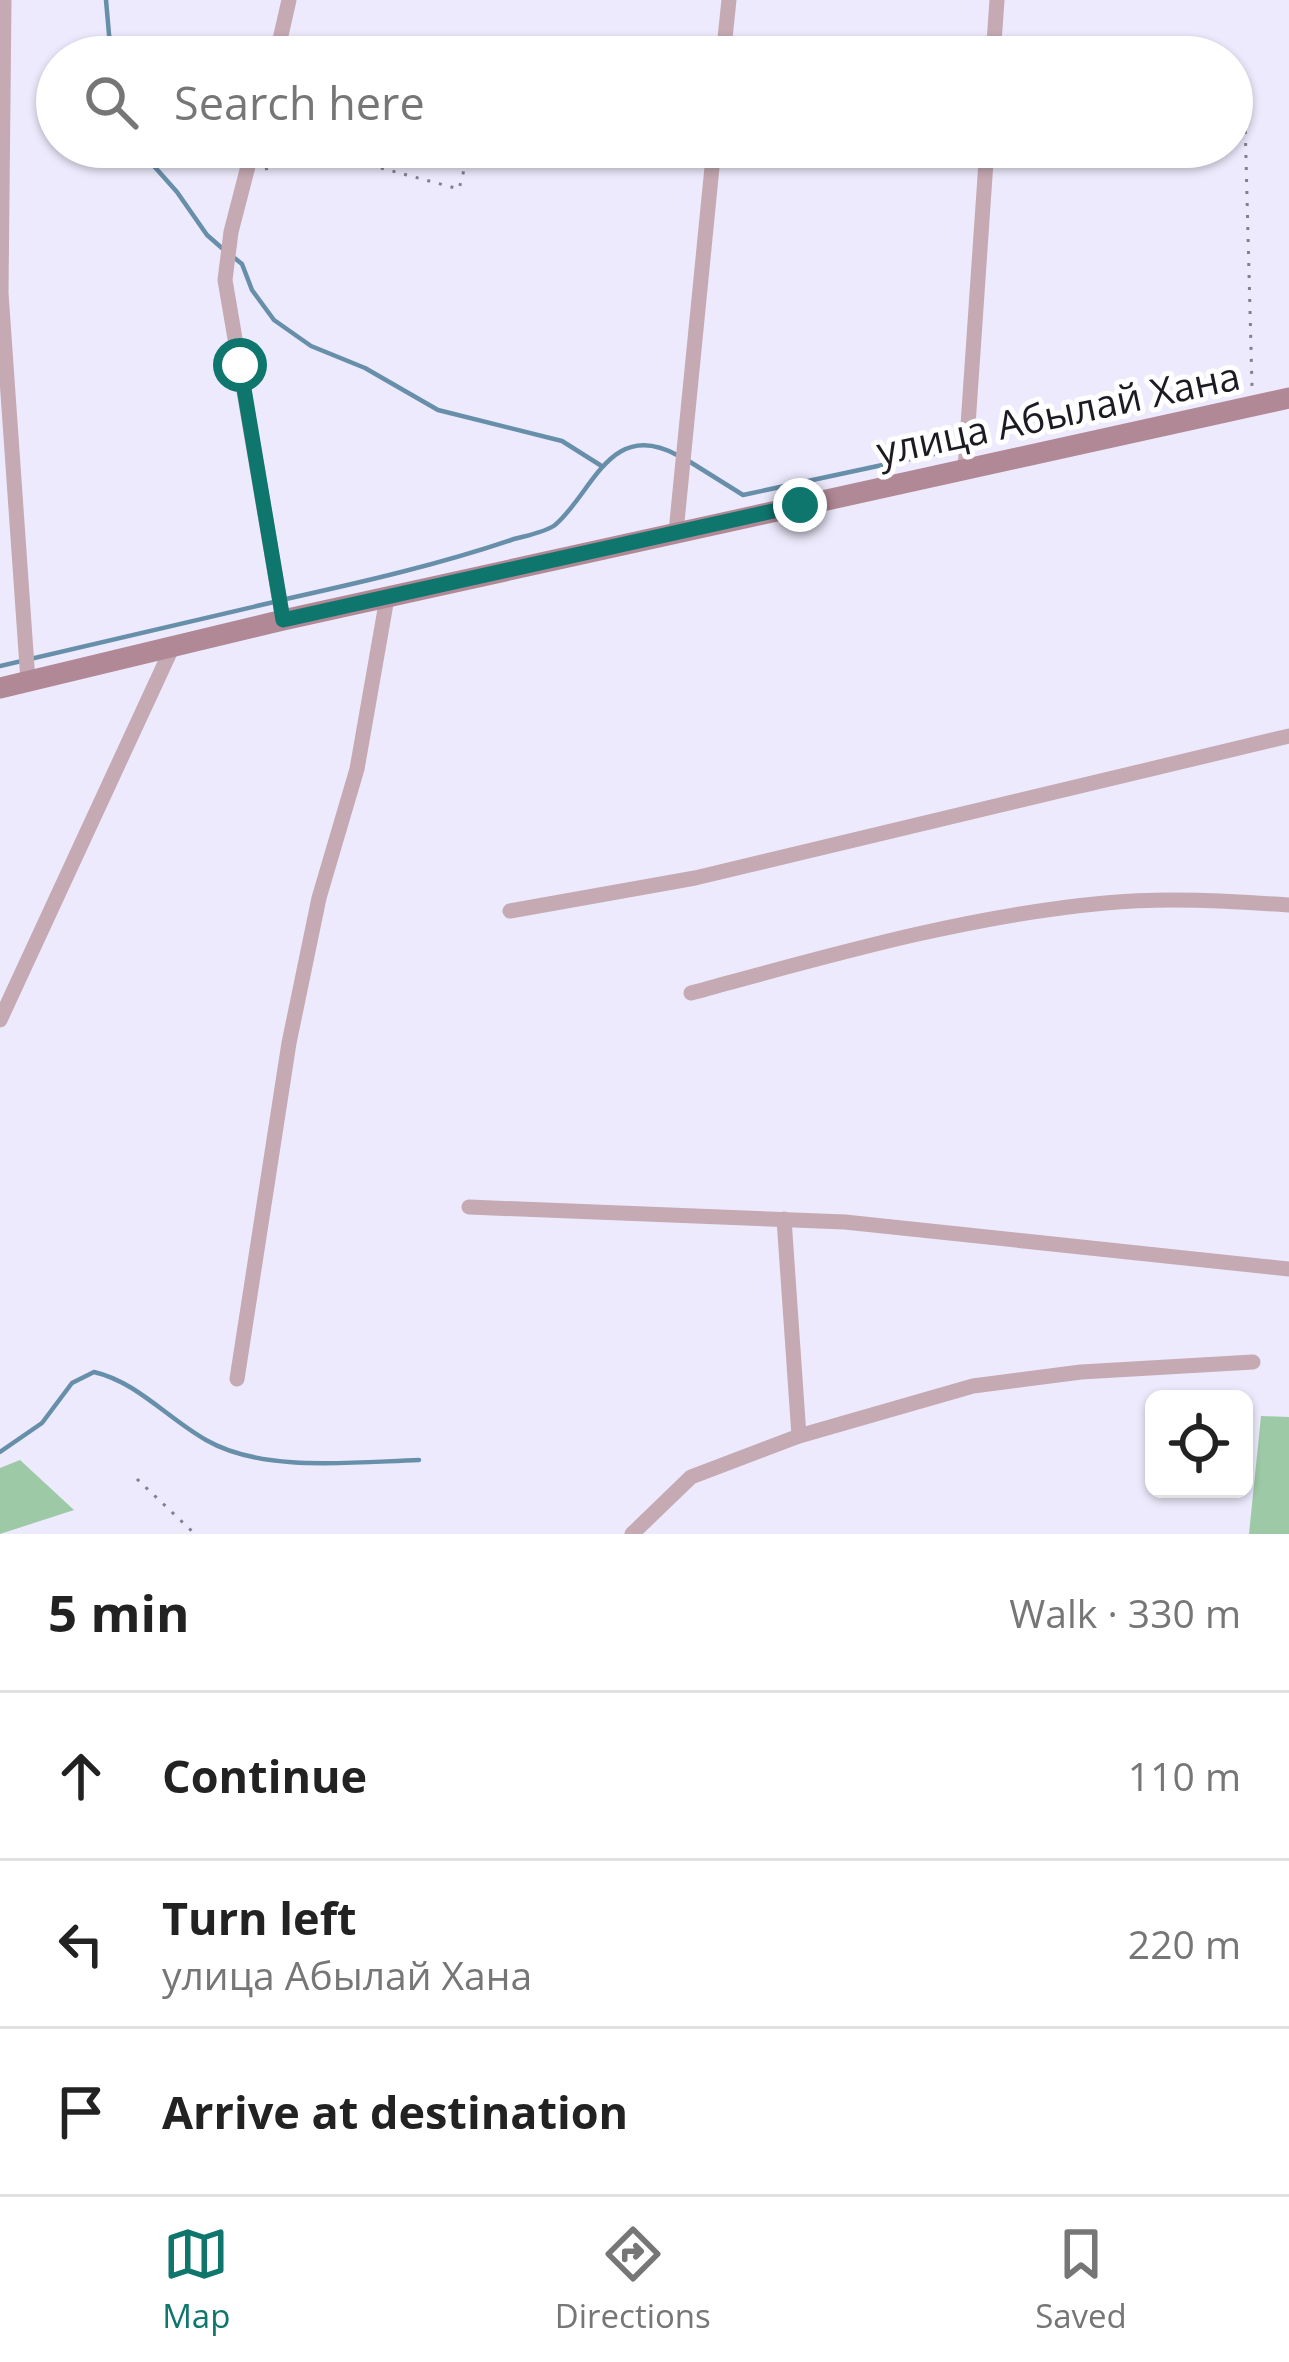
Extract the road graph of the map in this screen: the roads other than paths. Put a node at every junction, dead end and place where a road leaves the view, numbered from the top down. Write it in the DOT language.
graph roads {
  1 [pos="4,0"];
  2 [pos="290,0"];
  3 [pos="728,0"];
  4 [pos="997,0"];
  5 [pos="281,36"];
  6 [pos="725,36"];
  7 [pos="994,36"];
  8 [pos="248,168"];
  9 [pos="712,168"];
  10 [pos="986,168"];
  11 [pos="1289,398"];
  12 [pos="965,469"];
  13 [pos="676,532"];
  14 [pos="387,598"];
  15 [pos="283,620"];
  16 [pos="172,648"];
  17 [pos="28,681"];
  18 [pos="0,688"];
  19 [pos="1289,736"];
  20 [pos="1289,904"];
  21 [pos="510,911"];
  22 [pos="692,993"];
  23 [pos="0,1020"];
  24 [pos="469,1207"];
  25 [pos="784,1220"];
  26 [pos="1289,1269"];
  27 [pos="1253,1362"];
  28 [pos="237,1379"];
  29 [pos="799,1436"];
  30 [pos="632,1534"];
  1 -- 17 [label="street"];
  2 -- 5 [label="street"];
  3 -- 6 [label="street"];
  4 -- 7 [label="street"];
  8 -- 15 [label="street"];
  9 -- 13 [label="street"];
  10 -- 12 [label="street"];
  11 -- 12 [label="main road, улица Абылай Хана"];
  12 -- 13 [label="main road, улица Абылай Хана"];
  13 -- 14 [label="main road, улица Абылай Хана"];
  14 -- 15 [label="main road, улица Абылай Хана"];
  14 -- 28 [label="street"];
  15 -- 16 [label="main road, улица Абылай Хана"];
  16 -- 17 [label="main road, улица Абылай Хана"];
  16 -- 23 [label="street"];
  17 -- 18 [label="main road, улица Абылай Хана"];
  19 -- 21 [label="street"];
  20 -- 22 [label="street"];
  24 -- 25 [label="street"];
  25 -- 26 [label="street"];
  25 -- 29 [label="street"];
  27 -- 29 [label="street"];
  29 -- 30 [label="street"];
}
